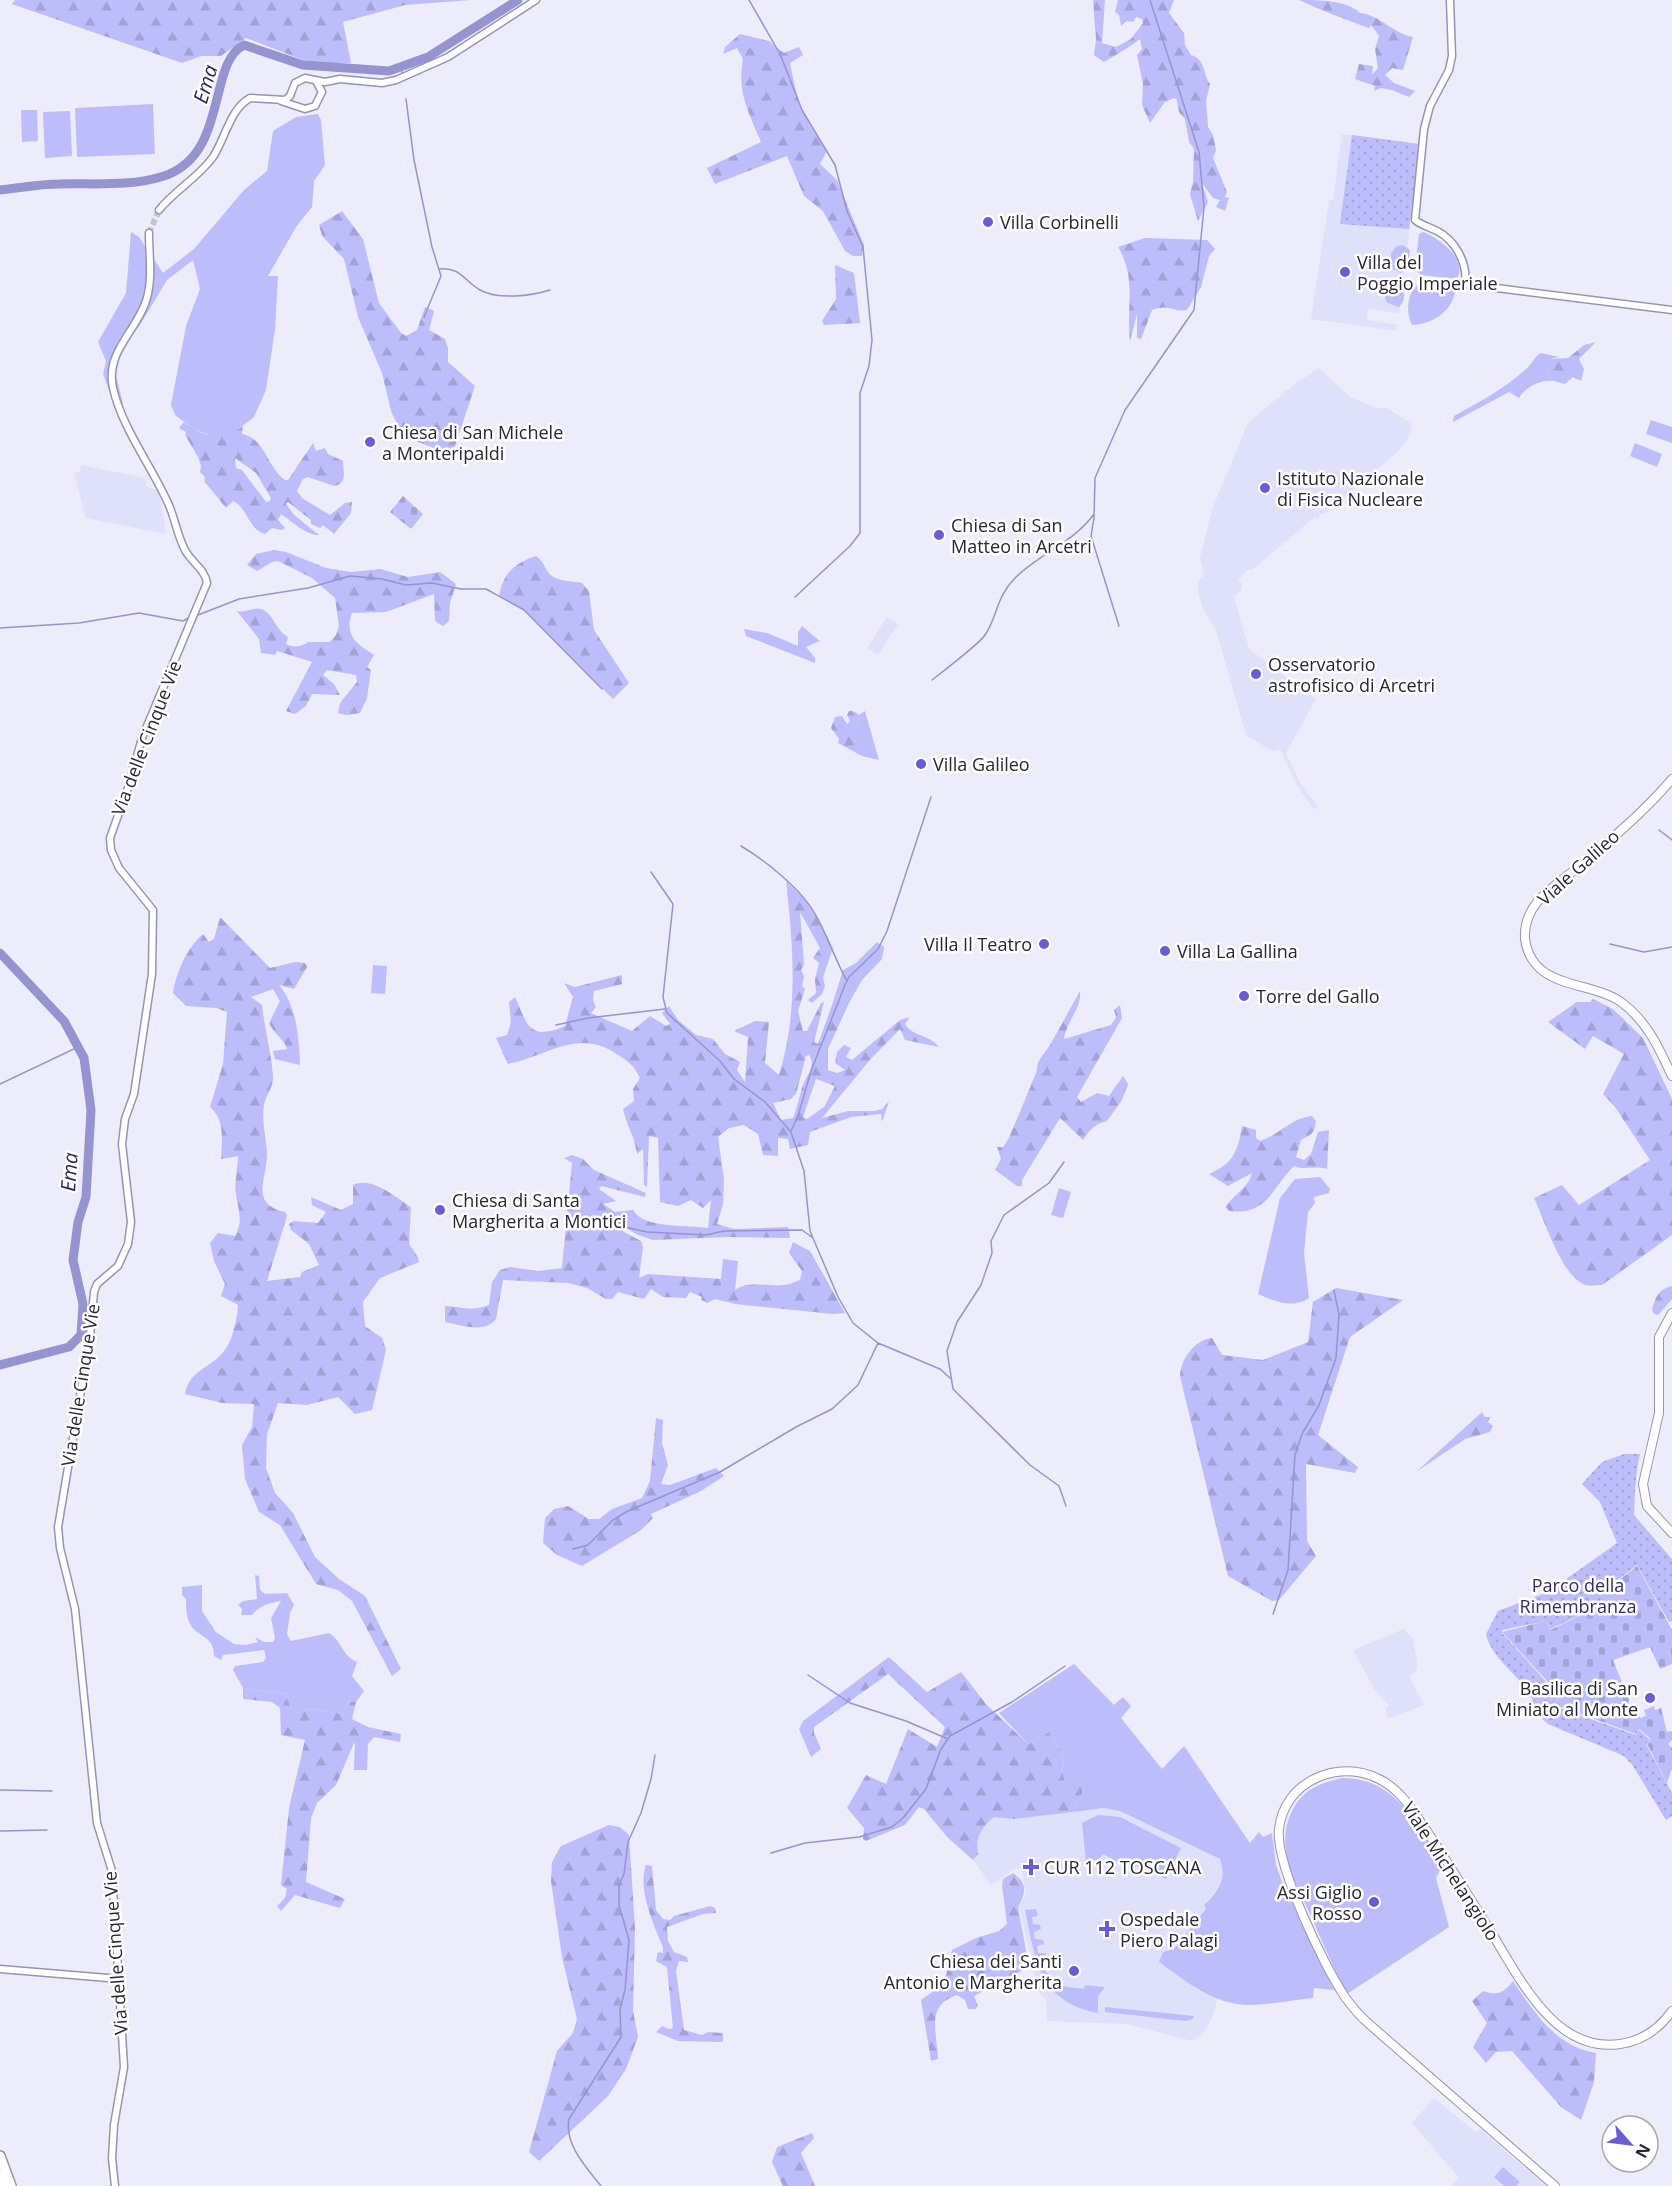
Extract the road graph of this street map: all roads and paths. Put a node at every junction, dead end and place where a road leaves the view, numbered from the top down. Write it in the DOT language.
graph roads {
  1 [pos="536,0"];
  2 [pos="1450,0"];
  3 [pos="315,81"];
  4 [pos="330,81"];
  5 [pos="321,88"];
  6 [pos="291,93"];
  7 [pos="276,101"];
  8 [pos="297,106"];
  9 [pos="159,210"];
  10 [pos="149,233"];
  11 [pos="1672,310"];
  12 [pos="1672,779"];
  13 [pos="1672,1076"];
  14 [pos="1672,1313"];
  15 [pos="1672,1533"];
  16 [pos="0,1969"];
  17 [pos="120,1979"];
  18 [pos="1672,2011"];
  19 [pos="0,2156"];
  20 [pos="0,2175"];
  21 [pos="3,2186"];
  22 [pos="11,2186"];
  23 [pos="116,2186"];
  24 [pos="1555,2186"];
  1 -- 4 [label="street"];
  2 -- 11 [label="street"];
  3 -- 4 [label="street"];
  3 -- 5 [label="street"];
  3 -- 6 [label="street"];
  4 -- 5 [label="street"];
  5 -- 8 [label="street"];
  6 -- 7 [label="street"];
  6 -- 8 [label="street"];
  7 -- 8 [label="street"];
  7 -- 9 [label="street"];
  10 -- 17 [label="street, Via delle Cinque Vie"];
  12 -- 13 [label="main road, Viale Galileo"];
  14 -- 15 [label="main road"];
  16 -- 17 [label="street"];
  17 -- 23 [label="street, Via delle Cinque Vie"];
  18 -- 24 [label="main road, Viale Michelangiolo"];
  19 -- 22 [label="highway"];
  20 -- 21 [label="highway"];
}
